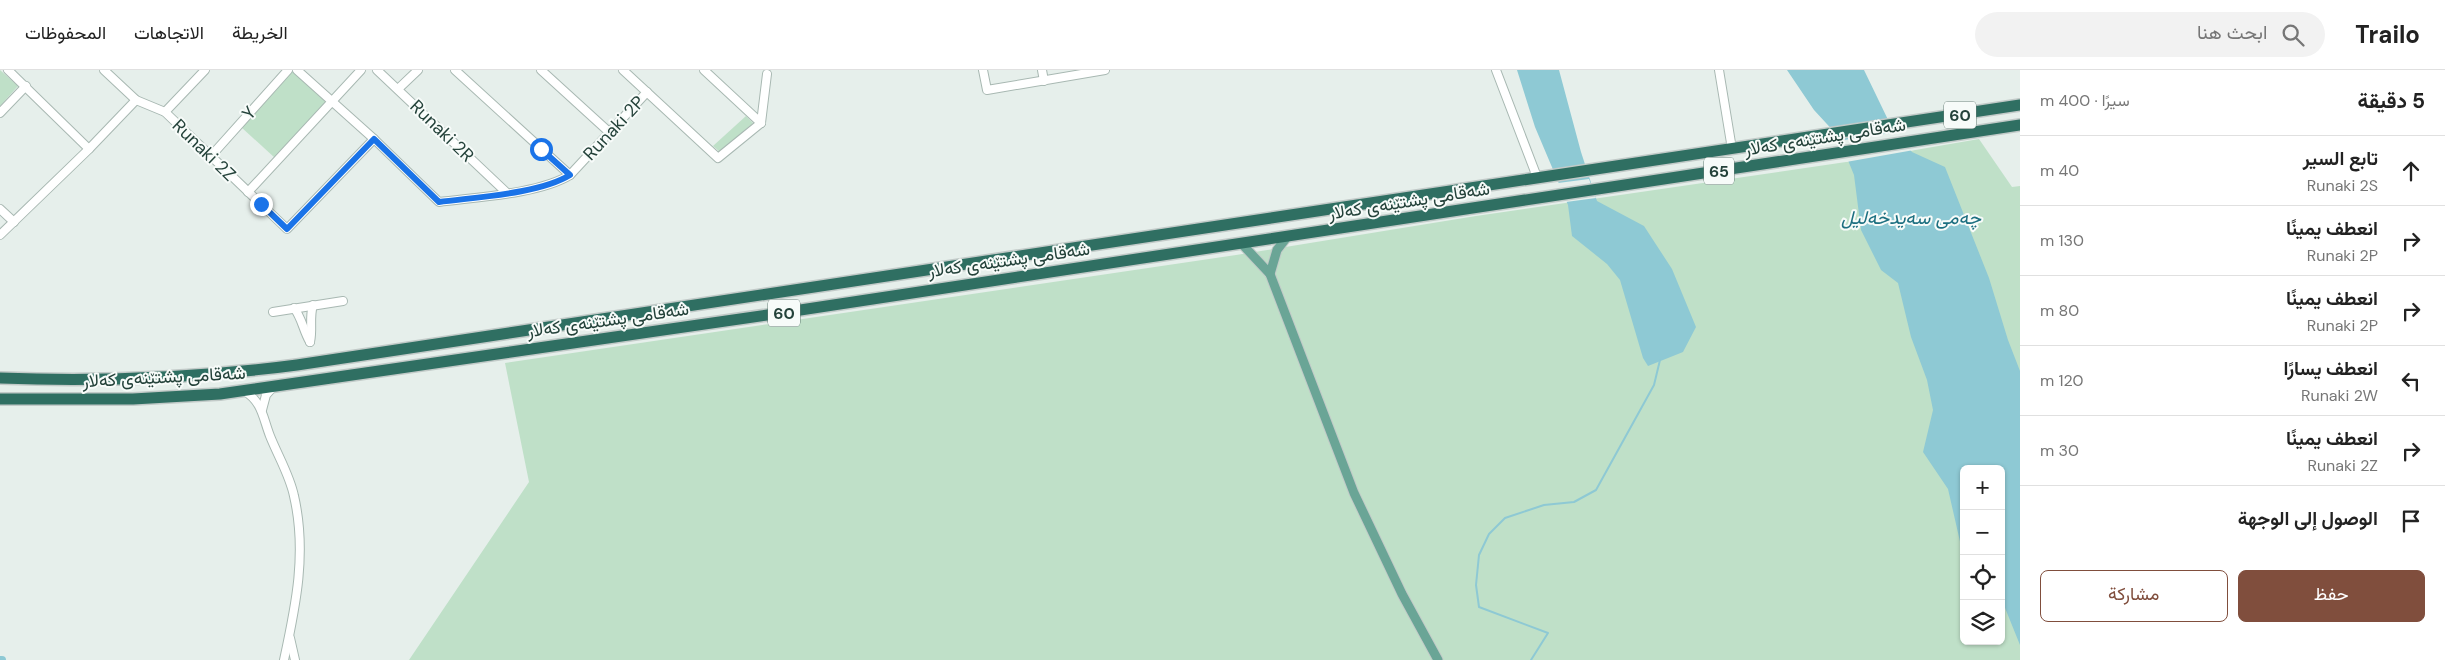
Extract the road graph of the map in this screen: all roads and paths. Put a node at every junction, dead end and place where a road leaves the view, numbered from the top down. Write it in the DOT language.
graph roads {
  1 [pos="8,70"];
  2 [pos="205,70"];
  3 [pos="288,70"];
  4 [pos="297,70"];
  5 [pos="361,70"];
  6 [pos="377,70"];
  7 [pos="418,70"];
  8 [pos="455,70"];
  9 [pos="541,70"];
  10 [pos="623,70"];
  11 [pos="704,70"];
  12 [pos="983,70"];
  13 [pos="1042,70"];
  14 [pos="1105,70"];
  15 [pos="1496,70"];
  16 [pos="1718,70"];
  17 [pos="109,71"];
  18 [pos="767,74"];
  19 [pos="1044,81"];
  20 [pos="26,86"];
  21 [pos="398,89"];
  22 [pos="647,92"];
  23 [pos="136,100"];
  24 [pos="332,101"];
  25 [pos="2020,105"];
  26 [pos="1990,110"];
  27 [pos="165,112"];
  28 [pos="0,113"];
  29 [pos="761,123"];
  30 [pos="2020,125"];
  31 [pos="1994,129"];
  32 [pos="609,132"];
  33 [pos="374,139"];
  34 [pos="89,148"];
  35 [pos="1732,149"];
  36 [pos="211,156"];
  37 [pos="570,175"];
  38 [pos="1542,177"];
  39 [pos="248,192"];
  40 [pos="507,193"];
  41 [pos="1566,195"];
  42 [pos="0,209"];
  43 [pos="14,222"];
  44 [pos="0,235"];
  45 [pos="1287,237"];
  46 [pos="1242,244"];
  47 [pos="1270,274"];
  48 [pos="874,278"];
  49 [pos="877,298"];
  50 [pos="343,301"];
  51 [pos="313,305"];
  52 [pos="294,308"];
  53 [pos="273,312"];
  54 [pos="202,376"];
  55 [pos="0,378"];
  56 [pos="272,387"];
  57 [pos="244,391"];
  58 [pos="201,396"];
  59 [pos="0,398"];
  60 [pos="262,410"];
  61 [pos="290,634"];
  62 [pos="284,660"];
  63 [pos="295,660"];
  64 [pos="1438,660"];
  1 -- 20 [label="street"];
  2 -- 27 [label="street"];
  3 -- 36 [label="street, Y"];
  4 -- 24 [label="street"];
  5 -- 24 [label="street"];
  6 -- 21 [label="street, Runaki 2R"];
  7 -- 21 [label="street"];
  8 -- 37 [label="street"];
  9 -- 32 [label="street"];
  10 -- 22 [label="street"];
  11 -- 29 [label="street"];
  12 -- 19 [label="street"];
  13 -- 19 [label="street"];
  14 -- 19 [label="street"];
  15 -- 38 [label="street"];
  16 -- 35 [label="street"];
  17 -- 23 [label="street"];
  18 -- 29 [label="street"];
  20 -- 28 [label="street"];
  20 -- 34 [label="street"];
  21 -- 40 [label="street, Runaki 2R"];
  22 -- 29 [label="street"];
  22 -- 32 [label="street, Runaki 2P"];
  23 -- 27 [label="street"];
  23 -- 34 [label="street"];
  24 -- 33 [label="street"];
  24 -- 39 [label="street"];
  25 -- 26 [label="highway, شەقامی پشتێنەی کەلار / 60"];
  26 -- 31 [label="highway"];
  26 -- 35 [label="highway, شەقامی پشتێنەی کەلار / 60"];
  27 -- 36 [label="street, Runaki 2Z"];
  30 -- 31 [label="highway, شەقامی پشتێنەی کەلار / 65"];
  31 -- 41 [label="highway, شەقامی پشتێنەی کەلار / 65"];
  32 -- 37 [label="street, Runaki 2P"];
  33 -- 39 [label="street, Runaki 2Z"];
  33 -- 40 [label="street, Runaki 2P"];
  34 -- 43 [label="street"];
  35 -- 38 [label="highway, شەقامی پشتێنەی کەلار / 60"];
  36 -- 39 [label="street, Runaki 2Z"];
  37 -- 40 [label="street, Runaki 2P"];
  38 -- 48 [label="highway, شەقامی پشتێنەی کەلار / 60"];
  41 -- 45 [label="highway, شەقامی پشتێنەی کەلار / 60"];
  42 -- 43 [label="street"];
  43 -- 44 [label="street"];
  45 -- 46 [label="highway, شەقامی پشتێنەی کەلار / 60"];
  45 -- 47 [label="main road"];
  46 -- 47 [label="main road"];
  46 -- 49 [label="highway, شەقامی پشتێنەی کەلار / 60"];
  47 -- 64 [label="main road"];
  48 -- 49 [label="highway"];
  48 -- 54 [label="highway, شەقامی پشتێنەی کەلار / 60"];
  49 -- 56 [label="highway, شەقامی پشتێنەی کەلار / 60"];
  50 -- 51 [label="street"];
  51 -- 52 [label="street"];
  51 -- 52 [label="street"];
  52 -- 53 [label="street"];
  54 -- 55 [label="highway, شەقامی پشتێنەی کەلار / 60"];
  54 -- 58 [label="highway"];
  56 -- 57 [label="highway, شەقامی پشتێنەی کەلار / 60"];
  56 -- 60 [label="street"];
  57 -- 58 [label="highway, شەقامی پشتێنەی کەلار / 60"];
  57 -- 60 [label="street"];
  58 -- 59 [label="highway, شەقامی پشتێنەی کەلار / 60"];
  60 -- 61 [label="street"];
  61 -- 62 [label="street"];
  61 -- 63 [label="street"];
}
